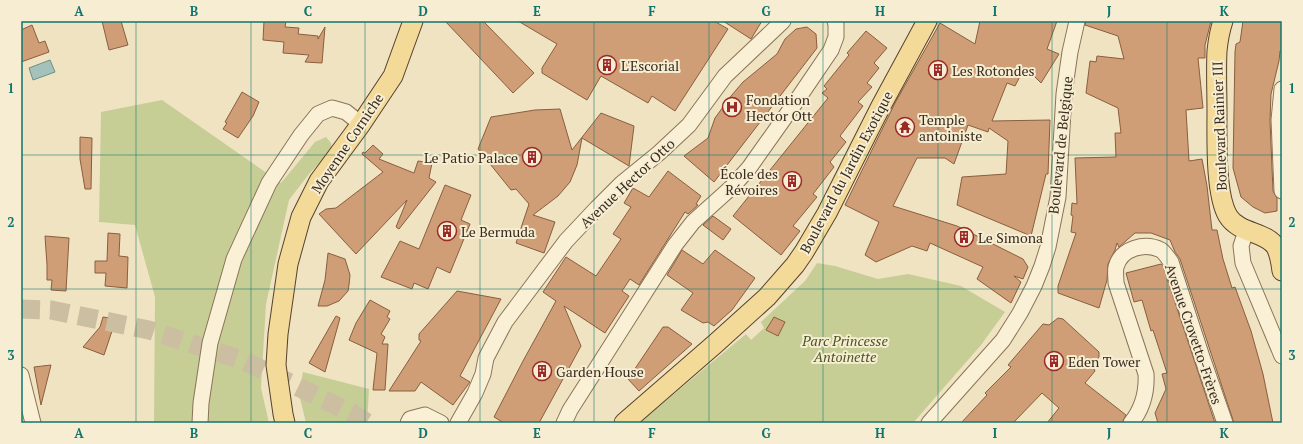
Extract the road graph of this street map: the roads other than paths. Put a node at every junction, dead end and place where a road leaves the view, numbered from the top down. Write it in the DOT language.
graph roads {
  1 [pos="413,21"];
  2 [pos="783,21"];
  3 [pos="835,21"];
  4 [pos="927,21"];
  5 [pos="1077,21"];
  6 [pos="1223,21"];
  7 [pos="1282,89"];
  8 [pos="361,124"];
  9 [pos="1282,191"];
  10 [pos="1246,231"];
  11 [pos="1282,271"];
  12 [pos="1282,356"];
  13 [pos="21,375"];
  14 [pos="33,423"];
  15 [pos="200,423"];
  16 [pos="285,423"];
  17 [pos="408,423"];
  18 [pos="441,423"];
  19 [pos="458,423"];
  20 [pos="564,423"];
  21 [pos="624,423"];
  22 [pos="929,423"];
  23 [pos="1131,423"];
  24 [pos="1225,423"];
  1 -- 8 [label="main road, Moyenne Corniche"];
  2 -- 19 [label="street, Avenue Hector Otto"];
  3 -- 20 [label="street"];
  4 -- 21 [label="main road, Boulevard du Jardin Exotique"];
  5 -- 22 [label="street, Boulevard de Belgique"];
  6 -- 10 [label="main road, Boulevard Rainier III"];
  7 -- 9 [label="street"];
  8 -- 15 [label="street"];
  8 -- 16 [label="main road, Moyenne Corniche"];
  10 -- 11 [label="main road, Boulevard Rainier III"];
  10 -- 12 [label="street"];
  13 -- 14 [label="street"];
  17 -- 18 [label="street"];
  23 -- 24 [label="street, Avenue Crovetto-Frères"];
}
